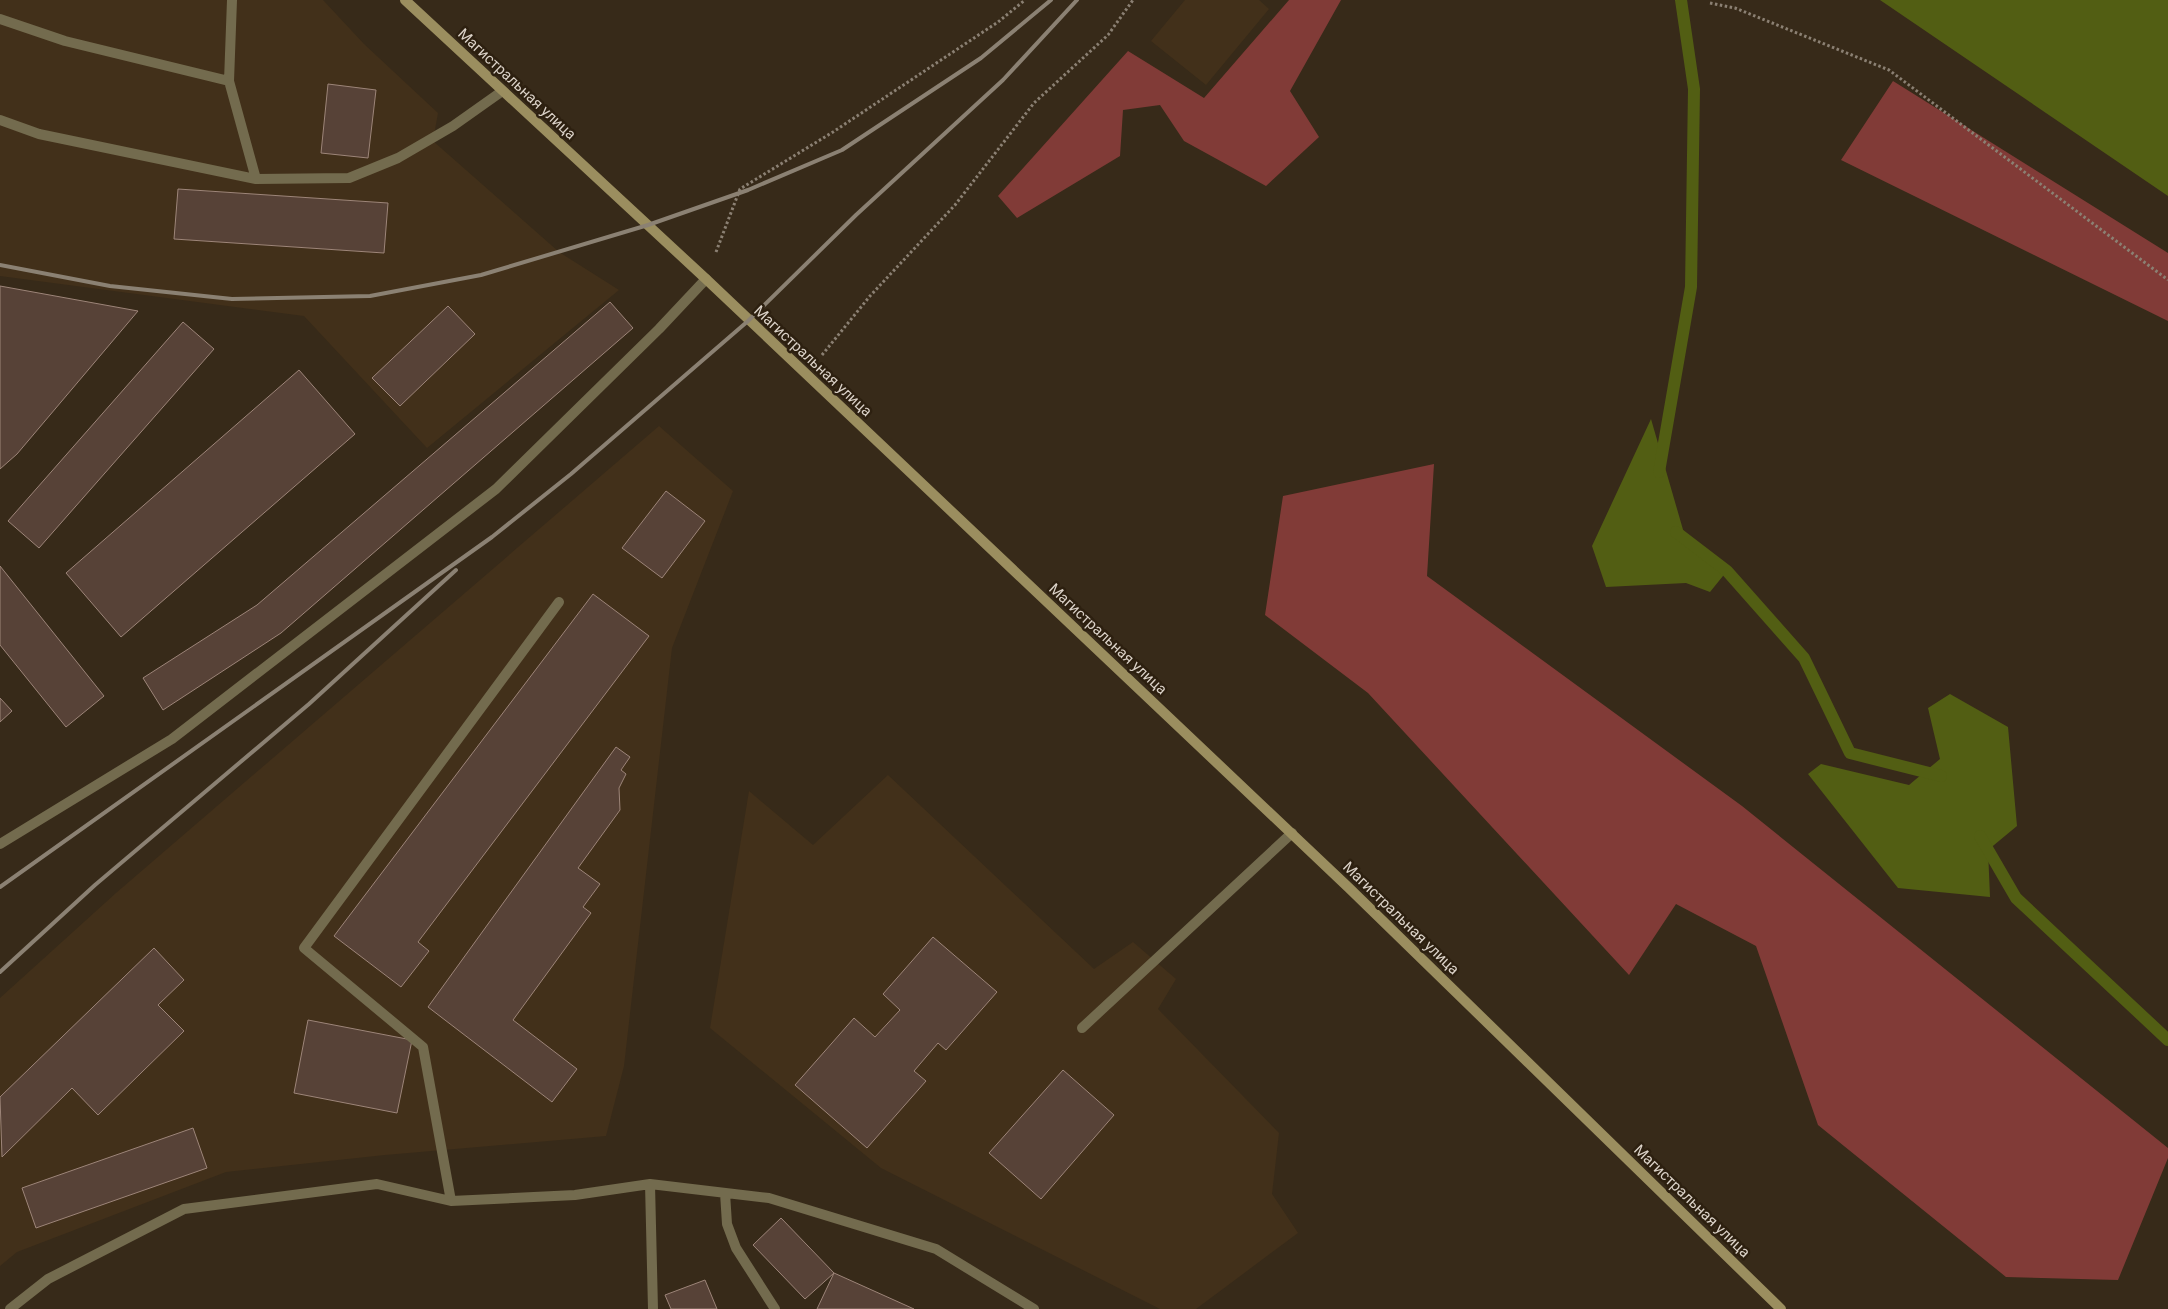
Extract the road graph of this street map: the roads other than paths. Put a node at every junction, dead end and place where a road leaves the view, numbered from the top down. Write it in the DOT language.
graph roads {
  1 [pos="232,0"];
  2 [pos="405,0"];
  3 [pos="0,19"];
  4 [pos="229,81"];
  5 [pos="501,92"];
  6 [pos="0,120"];
  7 [pos="256,179"];
  8 [pos="706,279"];
  9 [pos="559,602"];
  10 [pos="1292,833"];
  11 [pos="0,844"];
  12 [pos="1082,1028"];
  13 [pos="650,1184"];
  14 [pos="725,1193"];
  15 [pos="451,1201"];
  16 [pos="10,1309"];
  17 [pos="653,1309"];
  18 [pos="775,1309"];
  19 [pos="1034,1309"];
  20 [pos="1781,1309"];
  1 -- 4 [label="lane"];
  2 -- 5 [label="main road, Магистральная улица"];
  3 -- 4 [label="lane"];
  4 -- 7 [label="lane"];
  5 -- 7 [label="lane"];
  5 -- 8 [label="main road, Магистральная улица"];
  6 -- 7 [label="lane"];
  8 -- 10 [label="main road, Магистральная улица"];
  8 -- 11 [label="lane"];
  9 -- 15 [label="lane"];
  10 -- 12 [label="lane"];
  10 -- 20 [label="main road, Магистральная улица"];
  13 -- 14 [label="lane"];
  13 -- 15 [label="lane"];
  13 -- 17 [label="lane"];
  14 -- 18 [label="lane"];
  14 -- 19 [label="lane"];
  15 -- 16 [label="lane"];
}
